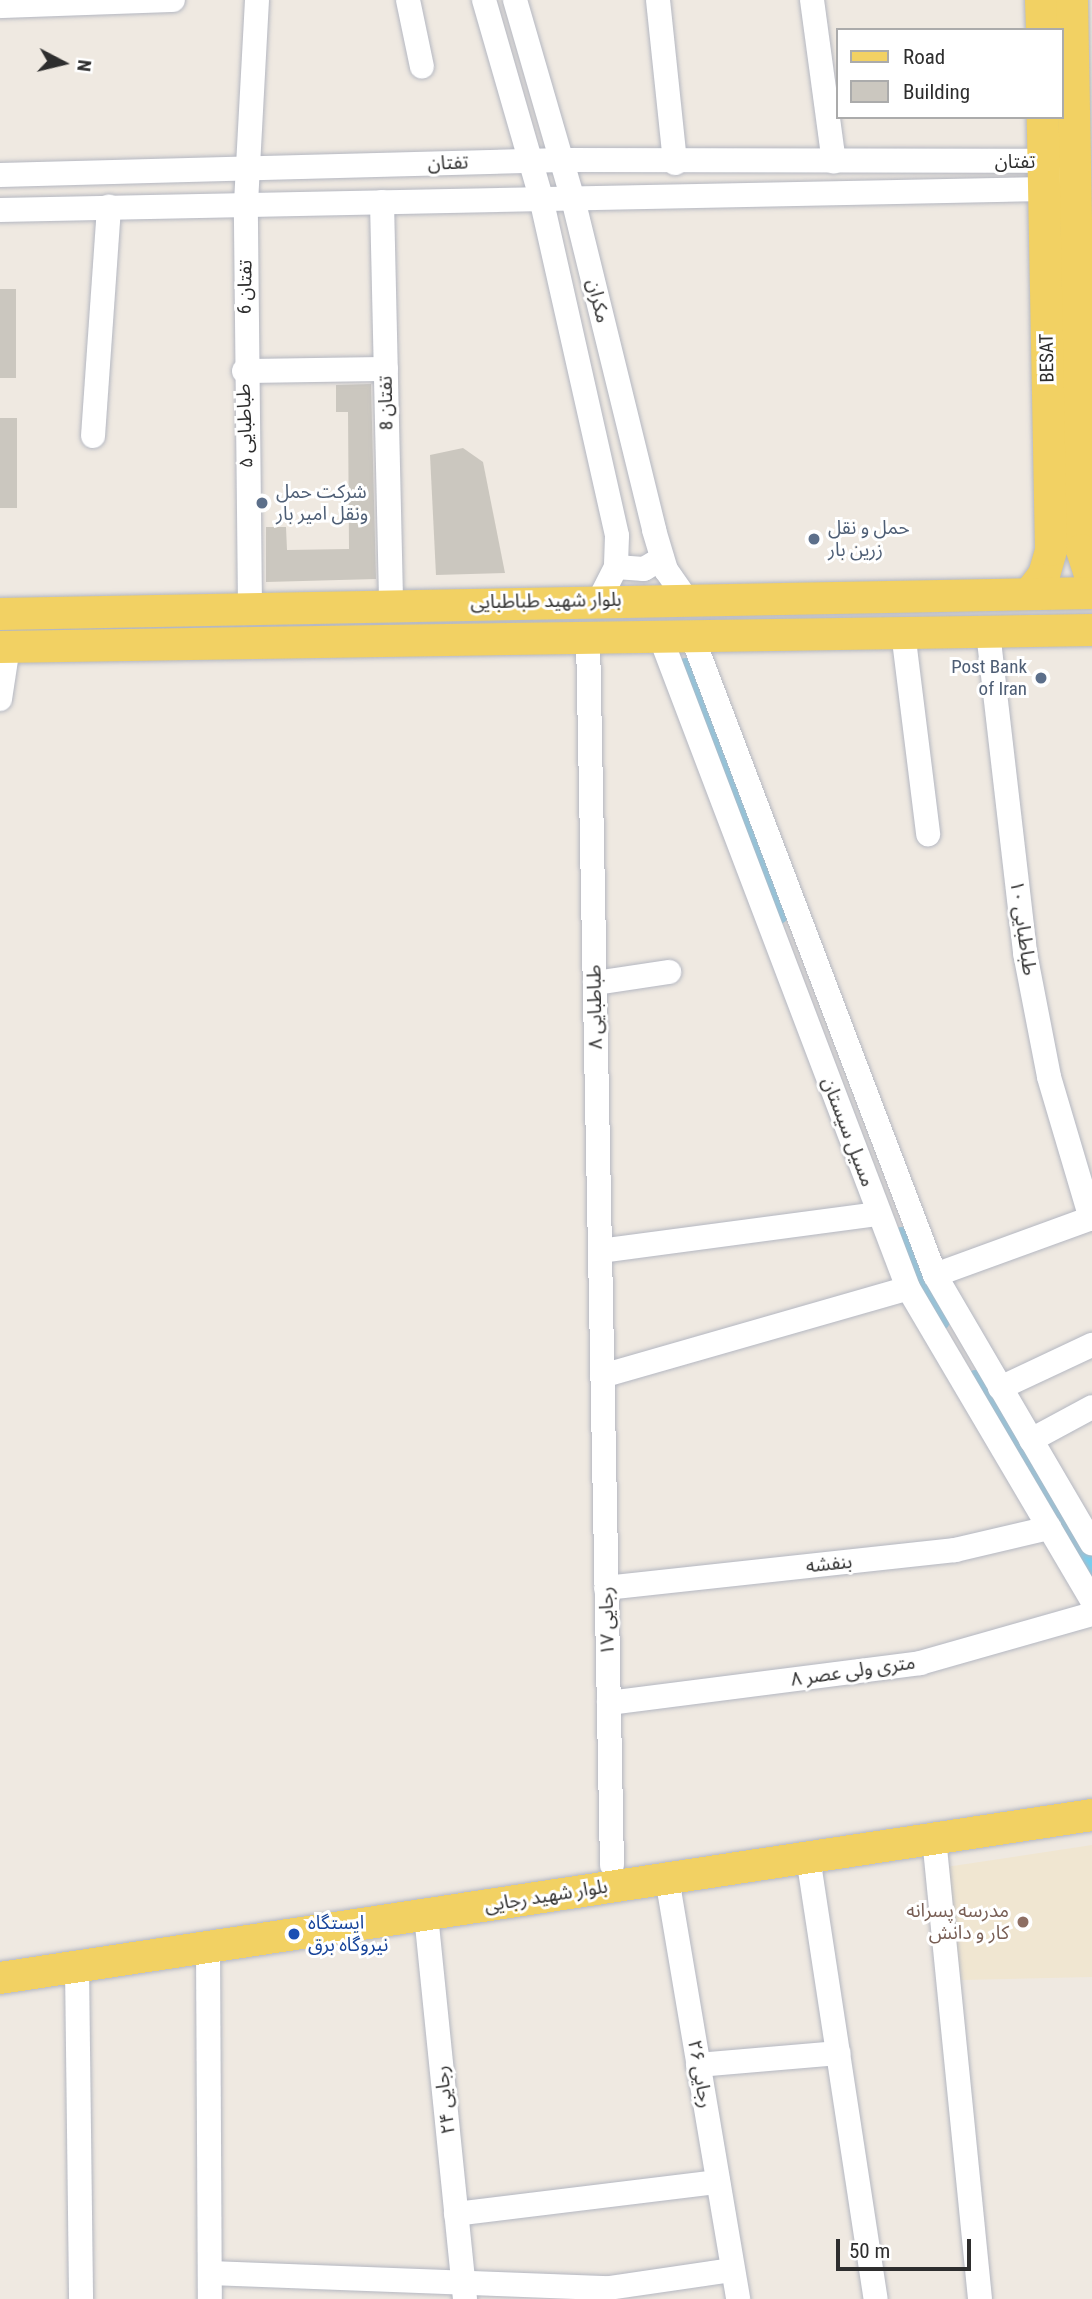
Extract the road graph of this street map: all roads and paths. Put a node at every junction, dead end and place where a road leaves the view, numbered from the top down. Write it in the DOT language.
graph roads {
  1 [pos="173,0"];
  2 [pos="257,0"];
  3 [pos="408,0"];
  4 [pos="484,0"];
  5 [pos="658,0"];
  6 [pos="812,0"];
  7 [pos="1041,0"];
  8 [pos="1072,0"];
  9 [pos="519,5"];
  10 [pos="0,6"];
  11 [pos="1042,28"];
  12 [pos="422,67"];
  13 [pos="1043,119"];
  14 [pos="530,160"];
  15 [pos="562,160"];
  16 [pos="675,163"];
  17 [pos="834,163"];
  18 [pos="247,171"];
  19 [pos="0,175"];
  20 [pos="1044,175"];
  21 [pos="1075,175"];
  22 [pos="541,198"];
  23 [pos="573,199"];
  24 [pos="382,202"];
  25 [pos="246,203"];
  26 [pos="109,208"];
  27 [pos="0,210"];
  28 [pos="386,369"];
  29 [pos="244,371"];
  30 [pos="93,436"];
  31 [pos="1051,550"];
  32 [pos="1082,550"];
  33 [pos="662,558"];
  34 [pos="616,567"];
  35 [pos="1092,580"];
  36 [pos="1092,593"];
  37 [pos="1030,594"];
  38 [pos="900,596"];
  39 [pos="686,599"];
  40 [pos="599,600"];
  41 [pos="391,604"];
  42 [pos="250,607"];
  43 [pos="0,614"];
  44 [pos="1092,630"];
  45 [pos="903,632"];
  46 [pos="988,632"];
  47 [pos="660,636"];
  48 [pos="692,636"];
  49 [pos="588,638"];
  50 [pos="4,647"];
  51 [pos="0,699"];
  52 [pos="928,834"];
  53 [pos="669,972"];
  54 [pos="595,983"];
  55 [pos="878,1214"];
  56 [pos="1092,1219"];
  57 [pos="600,1251"];
  58 [pos="935,1275"];
  59 [pos="908,1288"];
  60 [pos="1092,1345"];
  61 [pos="603,1376"];
  62 [pos="1000,1388"];
  63 [pos="1092,1407"];
  64 [pos="1031,1440"];
  65 [pos="1049,1528"];
  66 [pos="1092,1544"];
  67 [pos="606,1588"];
  68 [pos="1092,1600"];
  69 [pos="1092,1614"];
  70 [pos="609,1703"];
  71 [pos="1092,1794"];
  72 [pos="1092,1815"];
  73 [pos="934,1839"];
  74 [pos="808,1857"];
  75 [pos="612,1865"];
  76 [pos="667,1878"];
  77 [pos="424,1904"];
  78 [pos="208,1947"];
  79 [pos="0,1957"];
  80 [pos="76,1967"];
  81 [pos="0,1978"];
  82 [pos="838,2053"];
  83 [pos="698,2065"];
  84 [pos="718,2182"];
  85 [pos="456,2214"];
  86 [pos="733,2270"];
  87 [pos="210,2273"];
  88 [pos="465,2292"];
  89 [pos="81,2299"];
  90 [pos="210,2299"];
  91 [pos="738,2299"];
  92 [pos="876,2299"];
  93 [pos="980,2299"];
  1 -- 10 [label="street"];
  2 -- 18 [label="street, تفتان 6"];
  3 -- 12 [label="street"];
  4 -- 14 [label="street, مکران"];
  5 -- 16 [label="street"];
  6 -- 17 [label="street"];
  7 -- 11 [label="main road"];
  8 -- 21 [label="main road"];
  9 -- 15 [label="street, مکران"];
  13 -- 20 [label="main road, BESAT"];
  14 -- 15 [label="street, تفتان"];
  14 -- 18 [label="street, تفتان"];
  14 -- 22 [label="street, مکران"];
  15 -- 16 [label="street, تفتان"];
  15 -- 23 [label="street, مکران"];
  16 -- 17 [label="street, تفتان"];
  17 -- 20 [label="street, تفتان"];
  18 -- 19 [label="street, تفتان"];
  18 -- 25 [label="street, تفتان 6"];
  20 -- 21 [label="street, تفتان"];
  20 -- 23 [label="street, تفتان"];
  20 -- 31 [label="main road, BESAT"];
  21 -- 32 [label="main road"];
  22 -- 23 [label="street, تفتان"];
  22 -- 24 [label="street, تفتان"];
  22 -- 34 [label="street, مکران"];
  23 -- 33 [label="street, مکران"];
  24 -- 25 [label="street, تفتان"];
  24 -- 28 [label="street, تفتان 8"];
  25 -- 26 [label="street, تفتان"];
  25 -- 29 [label="street, تفتان 6"];
  26 -- 27 [label="street, تفتان"];
  26 -- 30 [label="street"];
  28 -- 29 [label="street"];
  28 -- 41 [label="street, تفتان 8"];
  29 -- 42 [label="street, طباطبایی ۵"];
  31 -- 32 [label="main road"];
  31 -- 37 [label="main road, BESAT"];
  32 -- 35 [label="main road"];
  33 -- 34 [label="street"];
  33 -- 39 [label="street, مکران"];
  34 -- 40 [label="street, مکران"];
  36 -- 37 [label="main road, بلوار شهید طباطبایی"];
  37 -- 38 [label="main road, بلوار شهید طباطبایی"];
  38 -- 39 [label="main road, بلوار شهید طباطبایی"];
  38 -- 45 [label="main road"];
  39 -- 40 [label="main road, بلوار شهید طباطبایی"];
  40 -- 41 [label="main road, بلوار شهید طباطبایی"];
  41 -- 42 [label="main road, بلوار شهید طباطبایی"];
  42 -- 43 [label="main road, بلوار شهید طباطبایی"];
  44 -- 46 [label="main road, بلوار شهید طباطبایی"];
  45 -- 46 [label="main road, بلوار شهید طباطبایی"];
  45 -- 48 [label="main road, بلوار شهید طباطبایی"];
  45 -- 52 [label="street"];
  46 -- 56 [label="street, طباطبایی ۱۰"];
  47 -- 48 [label="main road, بلوار شهید طباطبایی"];
  47 -- 49 [label="main road, بلوار شهید طباطبایی"];
  47 -- 55 [label="street, مسیل سیستان"];
  48 -- 58 [label="street, مسیل سیستان"];
  49 -- 50 [label="main road, بلوار شهید طباطبایی"];
  49 -- 54 [label="street, طباطبایی ۸"];
  50 -- 51 [label="street"];
  53 -- 54 [label="street"];
  54 -- 57 [label="street, طباطبایی ۸"];
  55 -- 57 [label="street"];
  55 -- 59 [label="street, مسیل سیستان"];
  56 -- 58 [label="street"];
  57 -- 61 [label="street, طباطبایی ۸"];
  58 -- 62 [label="street, مسیل سیستان"];
  59 -- 61 [label="street"];
  59 -- 65 [label="street, مسیل سیستان"];
  60 -- 62 [label="street"];
  61 -- 67 [label="street, رجایی ۱۷"];
  62 -- 64 [label="street, مسیل سیستان"];
  63 -- 64 [label="street"];
  64 -- 66 [label="street, مسیل سیستان"];
  65 -- 67 [label="street, بنفشه"];
  65 -- 68 [label="street, مسیل سیستان"];
  67 -- 70 [label="street, رجایی ۱۷"];
  69 -- 70 [label="street, ۸ متری ولی عصر"];
  70 -- 75 [label="street, رجایی ۱۷"];
  71 -- 75 [label="main road, بلوار شهید رجایی"];
  72 -- 73 [label="main road, بلوار شهید رجایی"];
  73 -- 74 [label="main road, بلوار شهید رجایی"];
  73 -- 93 [label="street"];
  74 -- 76 [label="main road, بلوار شهید رجایی"];
  74 -- 82 [label="street"];
  75 -- 77 [label="main road, بلوار شهید رجایی"];
  76 -- 77 [label="main road, بلوار شهید رجایی"];
  76 -- 83 [label="street, رجایی ۲۶"];
  77 -- 78 [label="main road, بلوار شهید رجایی"];
  77 -- 79 [label="main road, بلوار شهید رجایی"];
  77 -- 85 [label="street, رجایی ۲۴"];
  78 -- 80 [label="main road, بلوار شهید رجایی"];
  78 -- 87 [label="street"];
  80 -- 81 [label="main road, بلوار شهید رجایی"];
  80 -- 89 [label="street"];
  82 -- 83 [label="street"];
  82 -- 92 [label="street"];
  83 -- 84 [label="street, رجایی ۲۶"];
  84 -- 85 [label="street"];
  84 -- 86 [label="street, رجایی ۲۶"];
  85 -- 88 [label="street, رجایی ۲۴"];
  86 -- 88 [label="street"];
  86 -- 91 [label="street, رجایی ۲۶"];
  87 -- 88 [label="street"];
  87 -- 90 [label="street"];
}
